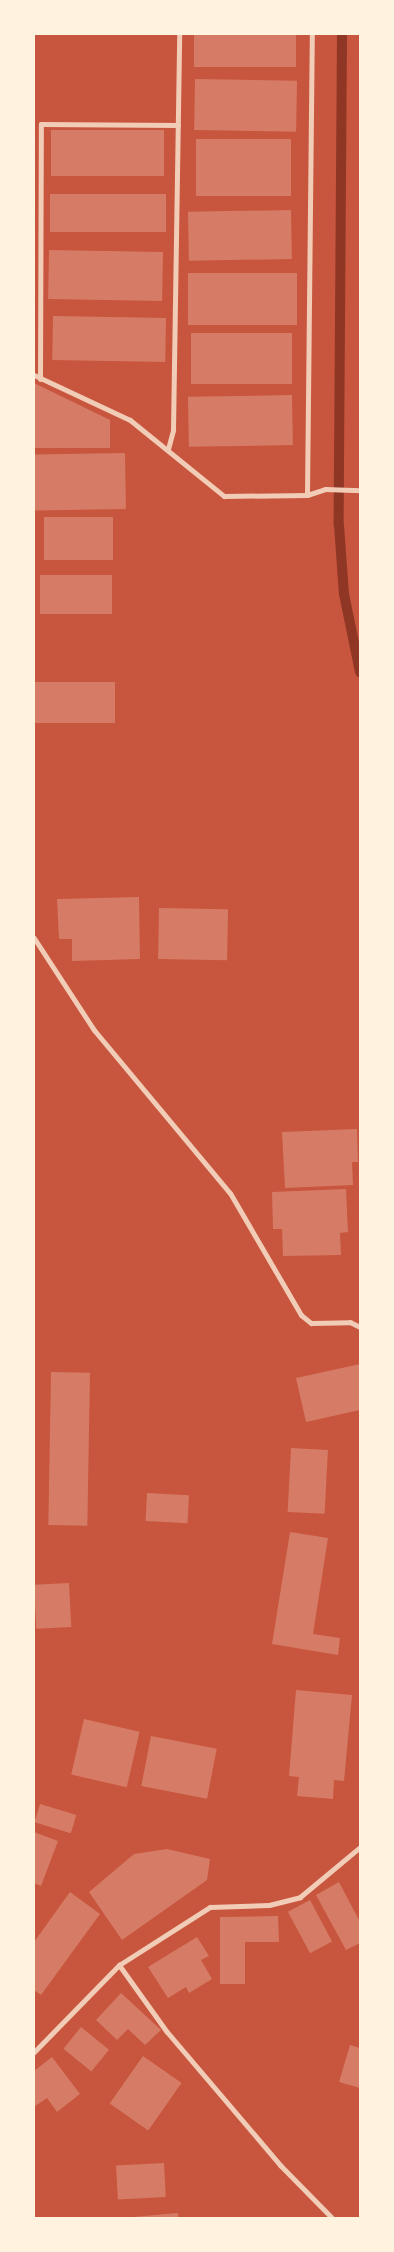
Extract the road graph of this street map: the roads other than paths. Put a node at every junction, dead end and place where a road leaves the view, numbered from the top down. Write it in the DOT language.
graph roads {
  1 [pos="179,34"];
  2 [pos="312,34"];
  3 [pos="178,125"];
  4 [pos="34,375"];
  5 [pos="40,379"];
  6 [pos="168,449"];
  7 [pos="360,490"];
  8 [pos="307,496"];
  9 [pos="34,938"];
  10 [pos="360,1327"];
  11 [pos="360,1847"];
  12 [pos="119,1965"];
  13 [pos="34,2052"];
  14 [pos="332,2218"];
  1 -- 3 [label="street"];
  2 -- 8 [label="street"];
  3 -- 5 [label="street"];
  3 -- 6 [label="street"];
  4 -- 5 [label="street"];
  5 -- 6 [label="street"];
  6 -- 8 [label="street"];
  7 -- 8 [label="street"];
  9 -- 10 [label="street"];
  11 -- 12 [label="street"];
  12 -- 13 [label="street"];
  12 -- 14 [label="street"];
}
